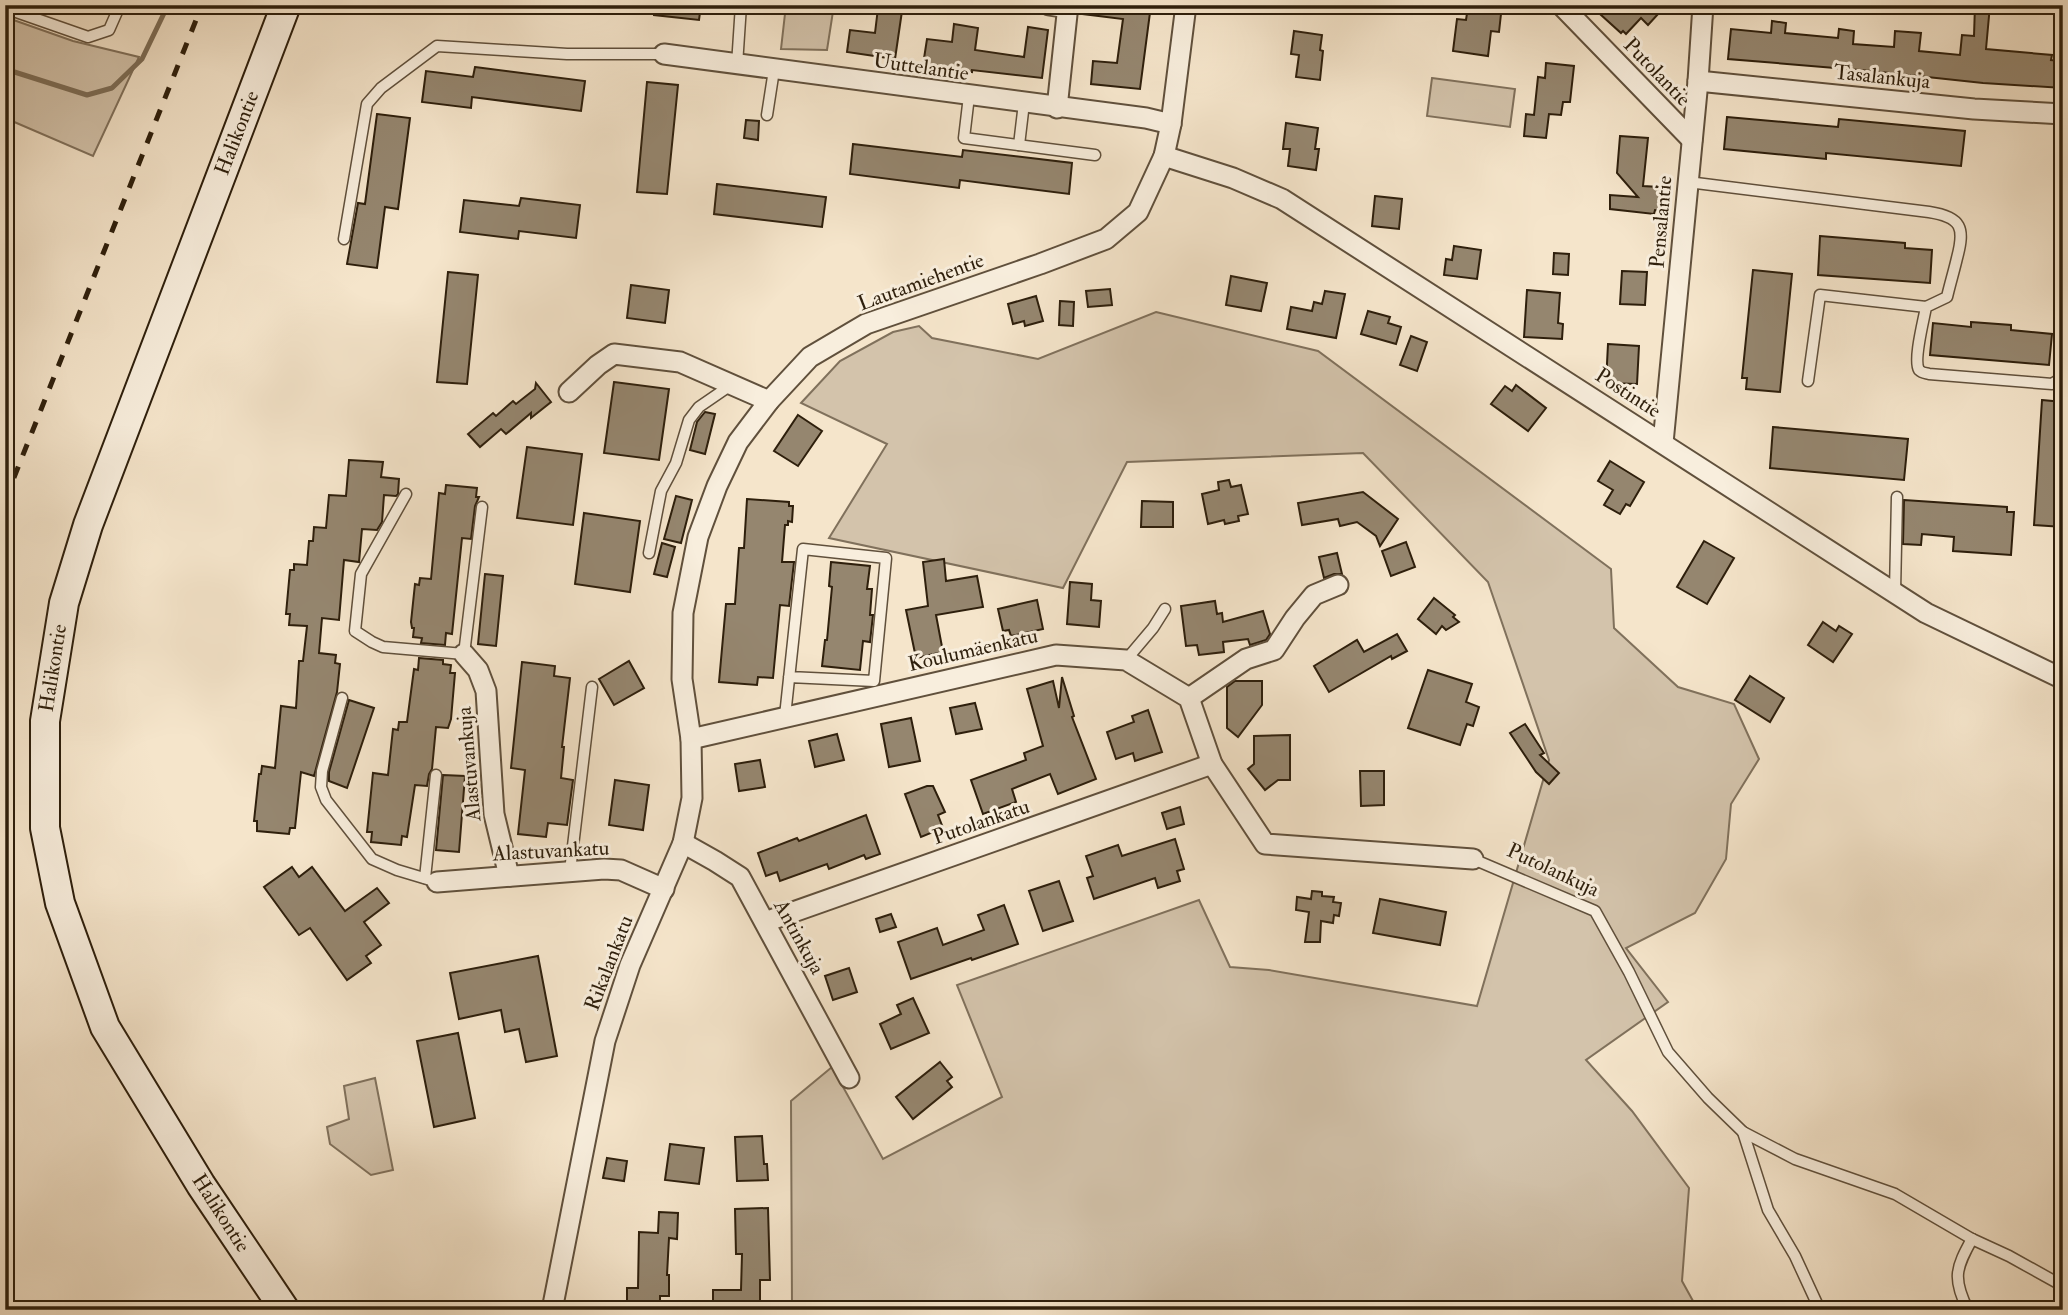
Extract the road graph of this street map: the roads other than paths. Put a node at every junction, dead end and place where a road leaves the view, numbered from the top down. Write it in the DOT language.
graph roads {
  1 [pos="120,5"];
  2 [pos="286,5"];
  3 [pos="741,5"];
  4 [pos="1186,5"];
  5 [pos="1561,5"];
  6 [pos="1703,5"];
  7 [pos="1062,6"];
  8 [pos="5,8"];
  9 [pos="664,54"];
  10 [pos="737,65"];
  11 [pos="774,70"];
  12 [pos="1698,81"];
  13 [pos="969,96"];
  14 [pos="1024,103"];
  15 [pos="1057,108"];
  16 [pos="2063,114"];
  17 [pos="767,115"];
  18 [pos="1171,124"];
  19 [pos="1692,140"];
  20 [pos="1019,145"];
  21 [pos="1095,155"];
  22 [pos="1164,156"];
  23 [pos="1688,182"];
  24 [pos="344,239"];
  25 [pos="1926,307"];
  26 [pos="2063,377"];
  27 [pos="1808,381"];
  28 [pos="731,384"];
  29 [pos="569,392"];
  30 [pos="769,401"];
  31 [pos="1663,443"];
  32 [pos="406,494"];
  33 [pos="1897,496"];
  34 [pos="482,507"];
  35 [pos="649,554"];
  36 [pos="1338,585"];
  37 [pos="1895,592"];
  38 [pos="1165,609"];
  39 [pos="683,635"];
  40 [pos="464,654"];
  41 [pos="1126,660"];
  42 [pos="789,677"];
  43 [pos="2063,679"];
  44 [pos="592,687"];
  45 [pos="342,698"];
  46 [pos="1189,698"];
  47 [pos="785,716"];
  48 [pos="691,739"];
  49 [pos="1212,764"];
  50 [pos="436,775"];
  51 [pos="683,843"];
  52 [pos="1473,859"];
  53 [pos="570,871"];
  54 [pos="509,876"];
  55 [pos="431,880"];
  56 [pos="664,889"];
  57 [pos="765,922"];
  58 [pos="849,1078"];
  59 [pos="1744,1132"];
  60 [pos="1972,1239"];
  61 [pos="2063,1286"];
  62 [pos="1819,1308"];
  63 [pos="285,1310"];
  64 [pos="552,1310"];
  65 [pos="1968,1310"];
  1 -- 8 [label="lane"];
  2 -- 63 [label="main road, Halikontie"];
  3 -- 10 [label="lane"];
  4 -- 18 [label="street, Lautamiehentie"];
  5 -- 19 [label="street, Putolantie"];
  6 -- 12 [label="street, Pensalantie"];
  7 -- 15 [label="street"];
  9 -- 10 [label="street, Uuttelantie"];
  9 -- 24 [label="lane"];
  10 -- 11 [label="street, Uuttelantie"];
  11 -- 13 [label="street, Uuttelantie"];
  11 -- 17 [label="lane"];
  12 -- 16 [label="street, Tasalankuja"];
  12 -- 19 [label="street, Pensalantie"];
  13 -- 14 [label="street, Uuttelantie"];
  13 -- 20 [label="lane"];
  14 -- 15 [label="street, Uuttelantie"];
  14 -- 20 [label="lane"];
  15 -- 18 [label="street, Uuttelantie"];
  18 -- 22 [label="street, Lautamiehentie"];
  19 -- 23 [label="street, Pensalantie"];
  20 -- 21 [label="lane"];
  22 -- 30 [label="street, Lautamiehentie"];
  22 -- 31 [label="street, Postintie"];
  23 -- 25 [label="lane"];
  23 -- 31 [label="street, Pensalantie"];
  25 -- 26 [label="lane"];
  25 -- 27 [label="lane"];
  28 -- 29 [label="street"];
  28 -- 30 [label="street"];
  28 -- 35 [label="lane"];
  30 -- 39 [label="street, Lautamiehentie"];
  31 -- 37 [label="street, Postintie"];
  32 -- 40 [label="lane"];
  33 -- 37 [label="lane"];
  34 -- 40 [label="lane"];
  36 -- 46 [label="street"];
  37 -- 43 [label="street, Postintie"];
  38 -- 41 [label="lane"];
  39 -- 48 [label="street, Rikalankatu"];
  40 -- 54 [label="street, Alastuvankuja"];
  41 -- 46 [label="street, Koulumäenkatu"];
  41 -- 47 [label="street, Koulumäenkatu"];
  42 -- 42 [label="lane"];
  42 -- 47 [label="lane"];
  44 -- 53 [label="lane"];
  45 -- 55 [label="lane"];
  46 -- 49 [label="street"];
  47 -- 48 [label="street, Koulumäenkatu"];
  48 -- 51 [label="street, Rikalankatu"];
  49 -- 52 [label="street, Putolankuja"];
  49 -- 57 [label="street, Putolankatu"];
  50 -- 55 [label="lane"];
  51 -- 56 [label="street, Rikalankatu"];
  51 -- 57 [label="street, Antinkuja"];
  52 -- 59 [label="lane, Putolankuja"];
  53 -- 54 [label="street, Alastuvankatu"];
  53 -- 56 [label="street, Alastuvankatu"];
  54 -- 55 [label="street, Alastuvankatu"];
  56 -- 64 [label="street, Rikalankatu"];
  57 -- 58 [label="street, Antinkuja"];
  59 -- 60 [label="lane, Putolankuja"];
  59 -- 62 [label="lane"];
  60 -- 61 [label="lane, Putolankuja"];
  60 -- 65 [label="lane"];
}
